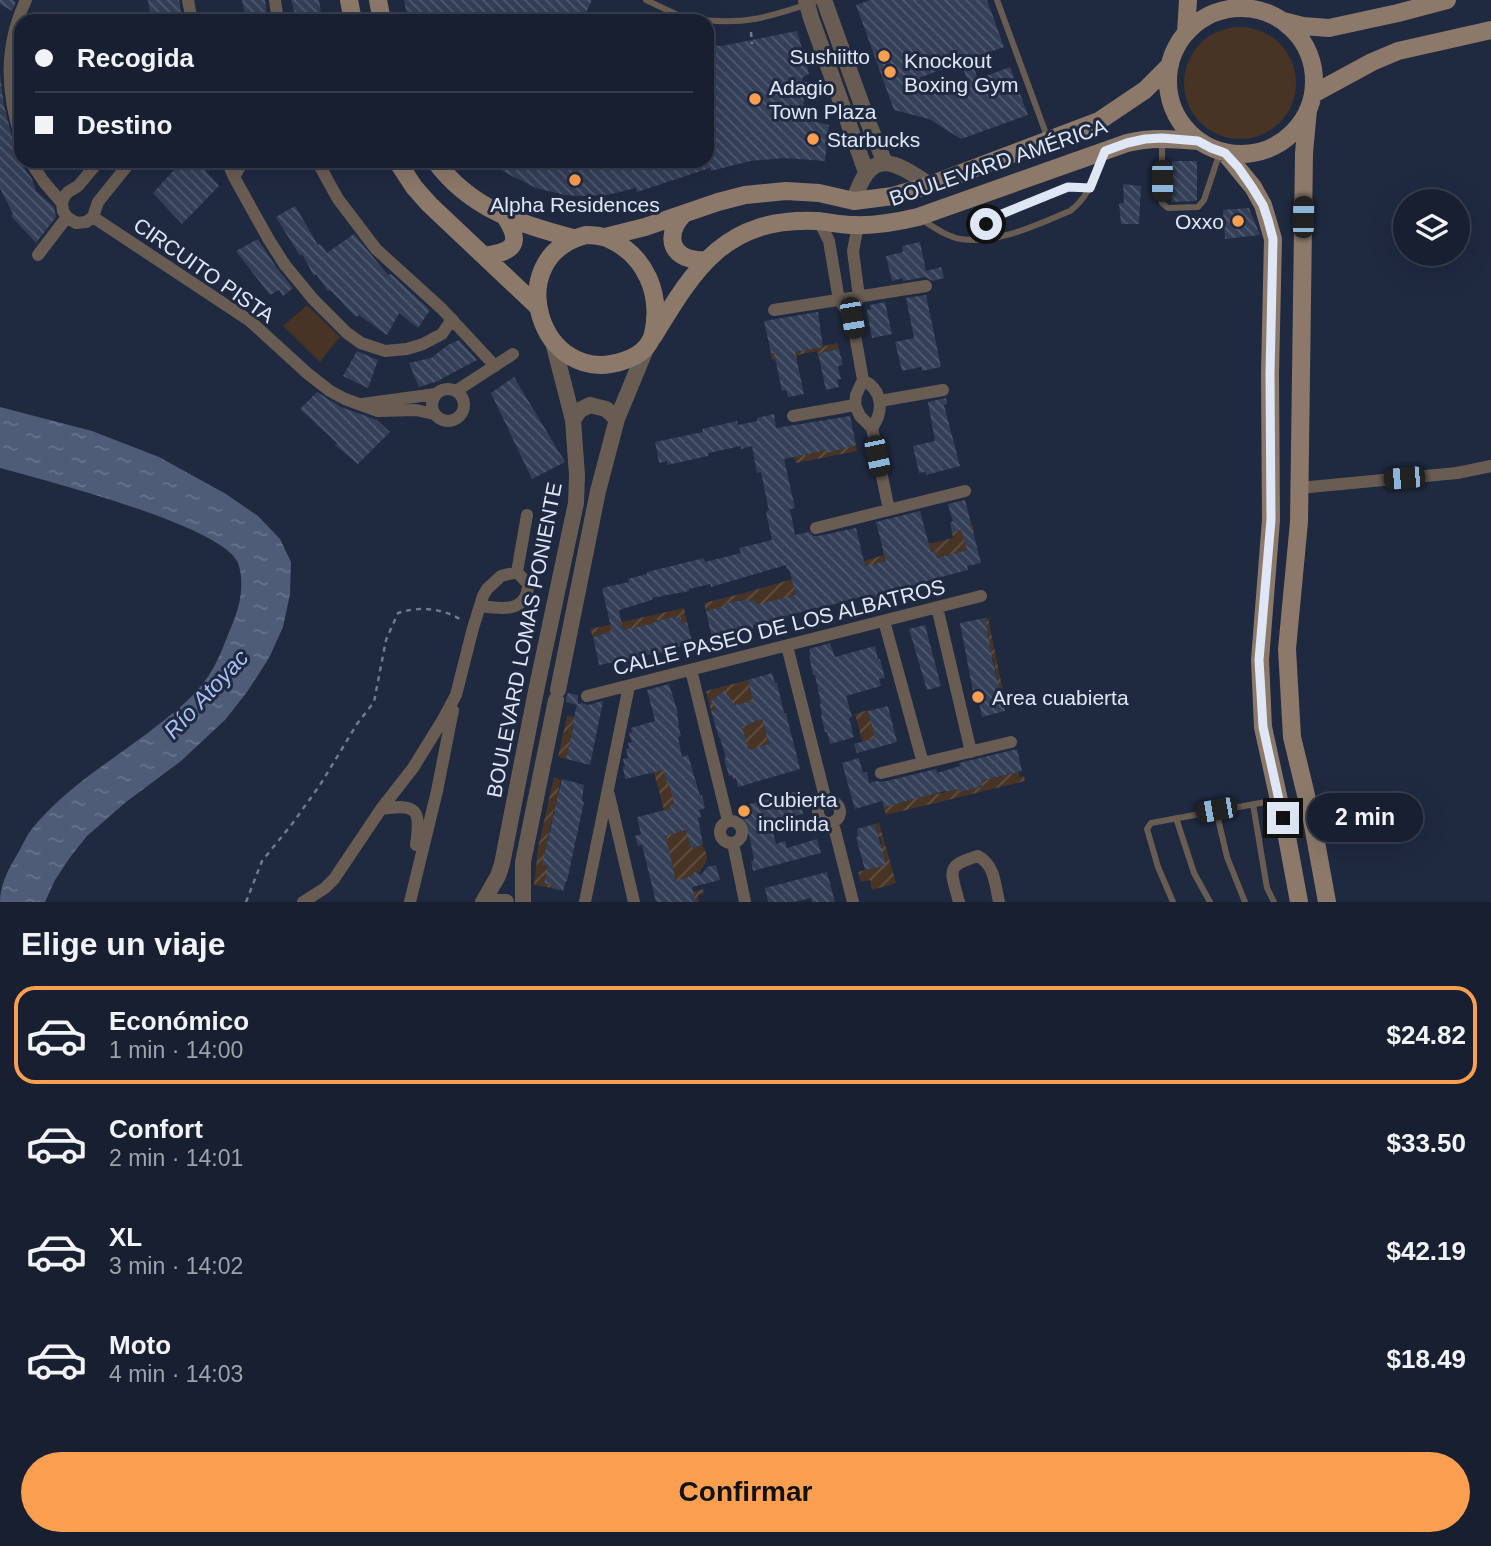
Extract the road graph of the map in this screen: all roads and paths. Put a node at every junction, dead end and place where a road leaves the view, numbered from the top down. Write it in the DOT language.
graph roads {
  1 [pos="646,0"];
  2 [pos="997,0"];
  3 [pos="1188,0"];
  4 [pos="1447,0"];
  5 [pos="814,1"];
  6 [pos="1251,5"];
  7 [pos="676,14"];
  8 [pos="1282,20"];
  9 [pos="714,21"];
  10 [pos="1491,30"];
  11 [pos="751,32"];
  12 [pos="1186,33"];
  13 [pos="14,36"];
  14 [pos="752,44"];
  15 [pos="1170,65"];
  16 [pos="809,83"];
  17 [pos="802,84"];
  18 [pos="1311,102"];
  19 [pos="14,115"];
  20 [pos="817,116"];
  21 [pos="804,117"];
  22 [pos="1162,138"];
  23 [pos="1048,141"];
  24 [pos="1198,141"];
  25 [pos="1105,151"];
  26 [pos="1223,152"];
  27 [pos="885,163"];
  28 [pos="35,168"];
  29 [pos="93,168"];
  30 [pos="125,168"];
  31 [pos="230,168"];
  32 [pos="239,168"];
  33 [pos="321,168"];
  34 [pos="402,168"];
  35 [pos="441,168"];
  36 [pos="866,172"];
  37 [pos="233,177"];
  38 [pos="930,185"];
  39 [pos="1090,188"];
  40 [pos="854,201"];
  41 [pos="62,203"];
  42 [pos="683,215"];
  43 [pos="68,217"];
  44 [pos="93,217"];
  45 [pos="918,217"];
  46 [pos="506,218"];
  47 [pos="819,221"];
  48 [pos="858,225"];
  49 [pos="605,237"];
  50 [pos="573,238"];
  51 [pos="975,240"];
  52 [pos="832,251"];
  53 [pos="853,251"];
  54 [pos="38,255"];
  55 [pos="484,256"];
  56 [pos="706,261"];
  57 [pos="926,286"];
  58 [pos="859,296"];
  59 [pos="839,300"];
  60 [pos="538,307"];
  61 [pos="774,310"];
  62 [pos="852,318"];
  63 [pos="452,319"];
  64 [pos="553,342"];
  65 [pos="649,343"];
  66 [pos="513,354"];
  67 [pos="495,366"];
  68 [pos="863,380"];
  69 [pos="943,390"];
  70 [pos="456,391"];
  71 [pos="436,394"];
  72 [pos="880,401"];
  73 [pos="358,405"];
  74 [pos="855,405"];
  75 [pos="433,414"];
  76 [pos="793,416"];
  77 [pos="617,419"];
  78 [pos="573,420"];
  79 [pos="872,428"];
  80 [pos="1491,466"];
  81 [pos="1299,488"];
  82 [pos="965,491"];
  83 [pos="888,510"];
  84 [pos="527,515"];
  85 [pos="816,528"];
  86 [pos="517,572"];
  87 [pos="981,596"];
  88 [pos="480,606"];
  89 [pos="937,607"];
  90 [pos="884,621"];
  91 [pos="473,628"];
  92 [pos="787,646"];
  93 [pos="541,670"];
  94 [pos="691,670"];
  95 [pos="629,685"];
  96 [pos="558,689"];
  97 [pos="456,695"];
  98 [pos="587,696"];
  99 [pos="531,717"];
  100 [pos="552,722"];
  101 [pos="1011,742"];
  102 [pos="971,751"];
  103 [pos="923,763"];
  104 [pos="881,773"];
  105 [pos="608,792"];
  106 [pos="1279,800"];
  107 [pos="1252,804"];
  108 [pos="381,809"];
  109 [pos="1216,810"];
  110 [pos="1176,818"];
  111 [pos="415,878"];
  112 [pos="246,902"];
  113 [pos="303,902"];
  114 [pos="410,902"];
  115 [pos="484,902"];
  116 [pos="494,902"];
  117 [pos="506,902"];
  118 [pos="523,902"];
  119 [pos="586,902"];
  120 [pos="634,902"];
  121 [pos="745,902"];
  122 [pos="853,902"];
  123 [pos="959,902"];
  124 [pos="999,902"];
  125 [pos="1173,902"];
  126 [pos="1210,902"];
  127 [pos="1245,902"];
  128 [pos="1274,902"];
  129 [pos="1299,902"];
  130 [pos="1327,902"];
  1 -- 7 [label="lane"];
  2 -- 23 [label="lane"];
  3 -- 12 [label="main road"];
  4 -- 8 [label="main road"];
  5 -- 9 [label="lane"];
  5 -- 27 [label="street"];
  5 -- 36 [label="street"];
  6 -- 8 [label="main road"];
  6 -- 12 [label="main road"];
  8 -- 18 [label="main road"];
  10 -- 18 [label="main road"];
  11 -- 14 [label="path"];
  12 -- 15 [label="main road"];
  13 -- 19 [label="street"];
  15 -- 23 [label="main road, BOULEVARD AMÉRICA"];
  15 -- 24 [label="main road"];
  16 -- 17 [label="path"];
  18 -- 26 [label="main road"];
  18 -- 81 [label="main road"];
  20 -- 21 [label="path"];
  22 -- 24 [label="main road, BOULEVARD AMÉRICA"];
  22 -- 25 [label="main road, BOULEVARD AMÉRICA"];
  22 -- 26 [label="lane"];
  23 -- 38 [label="main road, BOULEVARD AMÉRICA"];
  24 -- 26 [label="main road"];
  25 -- 39 [label="lane"];
  25 -- 45 [label="main road, BOULEVARD AMÉRICA"];
  26 -- 106 [label="main road"];
  27 -- 36 [label="street"];
  27 -- 38 [label="street"];
  28 -- 41 [label="street"];
  29 -- 41 [label="street"];
  30 -- 44 [label="street"];
  31 -- 37 [label="street"];
  32 -- 37 [label="street"];
  33 -- 63 [label="street"];
  34 -- 55 [label="main road"];
  35 -- 46 [label="main road"];
  36 -- 40 [label="street"];
  37 -- 63 [label="street"];
  38 -- 40 [label="main road, BOULEVARD AMÉRICA"];
  39 -- 51 [label="lane"];
  39 -- 51 [label="lane"];
  40 -- 42 [label="main road, BOULEVARD AMÉRICA"];
  41 -- 43 [label="street"];
  42 -- 49 [label="main road, BOULEVARD AMÉRICA"];
  42 -- 56 [label="main road"];
  43 -- 44 [label="street"];
  43 -- 54 [label="street"];
  44 -- 73 [label="street, CIRCUITO PISTA"];
  45 -- 48 [label="main road, BOULEVARD AMÉRICA"];
  45 -- 51 [label="lane"];
  46 -- 50 [label="main road"];
  46 -- 55 [label="main road"];
  47 -- 48 [label="main road, BOULEVARD AMÉRICA"];
  47 -- 52 [label="street"];
  47 -- 56 [label="main road, BOULEVARD AMÉRICA"];
  48 -- 53 [label="street"];
  49 -- 50 [label="main road"];
  49 -- 65 [label="main road"];
  50 -- 60 [label="main road"];
  52 -- 53 [label="street"];
  52 -- 59 [label="street"];
  53 -- 58 [label="street"];
  55 -- 60 [label="main road"];
  56 -- 65 [label="main road, BOULEVARD AMÉRICA"];
  57 -- 58 [label="street"];
  58 -- 59 [label="street"];
  58 -- 62 [label="street"];
  59 -- 61 [label="street"];
  59 -- 62 [label="street"];
  60 -- 64 [label="main road"];
  62 -- 68 [label="street"];
  63 -- 67 [label="street"];
  64 -- 65 [label="main road"];
  64 -- 78 [label="street, BOULEVARD LOMAS PONIENTE"];
  65 -- 77 [label="street, BOULEVARD LOMAS PONIENTE"];
  66 -- 67 [label="street"];
  67 -- 70 [label="street"];
  68 -- 72 [label="street"];
  68 -- 74 [label="street"];
  69 -- 72 [label="street"];
  70 -- 71 [label="street"];
  70 -- 75 [label="street"];
  71 -- 73 [label="street"];
  71 -- 75 [label="street"];
  72 -- 79 [label="street"];
  73 -- 75 [label="street, CIRCUITO PISTA"];
  74 -- 76 [label="street"];
  74 -- 79 [label="street"];
  77 -- 78 [label="street"];
  77 -- 96 [label="street, BOULEVARD LOMAS PONIENTE"];
  78 -- 93 [label="street, BOULEVARD LOMAS PONIENTE"];
  79 -- 83 [label="street"];
  80 -- 81 [label="street"];
  81 -- 130 [label="main road"];
  82 -- 83 [label="street"];
  83 -- 85 [label="street"];
  84 -- 86 [label="street"];
  86 -- 88 [label="street"];
  86 -- 88 [label="street"];
  87 -- 89 [label="street, CALLE PASEO DE LOS ALBATROS"];
  88 -- 91 [label="street"];
  89 -- 90 [label="street, CALLE PASEO DE LOS ALBATROS"];
  89 -- 102 [label="street"];
  90 -- 92 [label="street, CALLE PASEO DE LOS ALBATROS"];
  90 -- 103 [label="street"];
  91 -- 97 [label="street"];
  91 -- 112 [label="path"];
  92 -- 94 [label="street, CALLE PASEO DE LOS ALBATROS"];
  92 -- 122 [label="street"];
  93 -- 96 [label="street"];
  93 -- 99 [label="street, BOULEVARD LOMAS PONIENTE"];
  94 -- 95 [label="street, CALLE PASEO DE LOS ALBATROS"];
  94 -- 121 [label="street"];
  95 -- 98 [label="street, CALLE PASEO DE LOS ALBATROS"];
  95 -- 105 [label="street"];
  96 -- 100 [label="street, BOULEVARD LOMAS PONIENTE"];
  97 -- 108 [label="street"];
  97 -- 111 [label="street"];
  99 -- 100 [label="street"];
  99 -- 115 [label="street, BOULEVARD LOMAS PONIENTE"];
  100 -- 118 [label="street, BOULEVARD LOMAS PONIENTE"];
  101 -- 102 [label="street"];
  102 -- 103 [label="street"];
  103 -- 104 [label="street"];
  105 -- 119 [label="street"];
  105 -- 120 [label="street"];
  106 -- 107 [label="lane"];
  106 -- 129 [label="main road"];
  107 -- 109 [label="lane"];
  107 -- 128 [label="lane"];
  108 -- 111 [label="street"];
  108 -- 113 [label="street"];
  109 -- 110 [label="lane"];
  109 -- 127 [label="lane"];
  110 -- 125 [label="lane"];
  110 -- 126 [label="lane"];
  111 -- 114 [label="street"];
  116 -- 117 [label="street"];
  123 -- 124 [label="street"];
}
